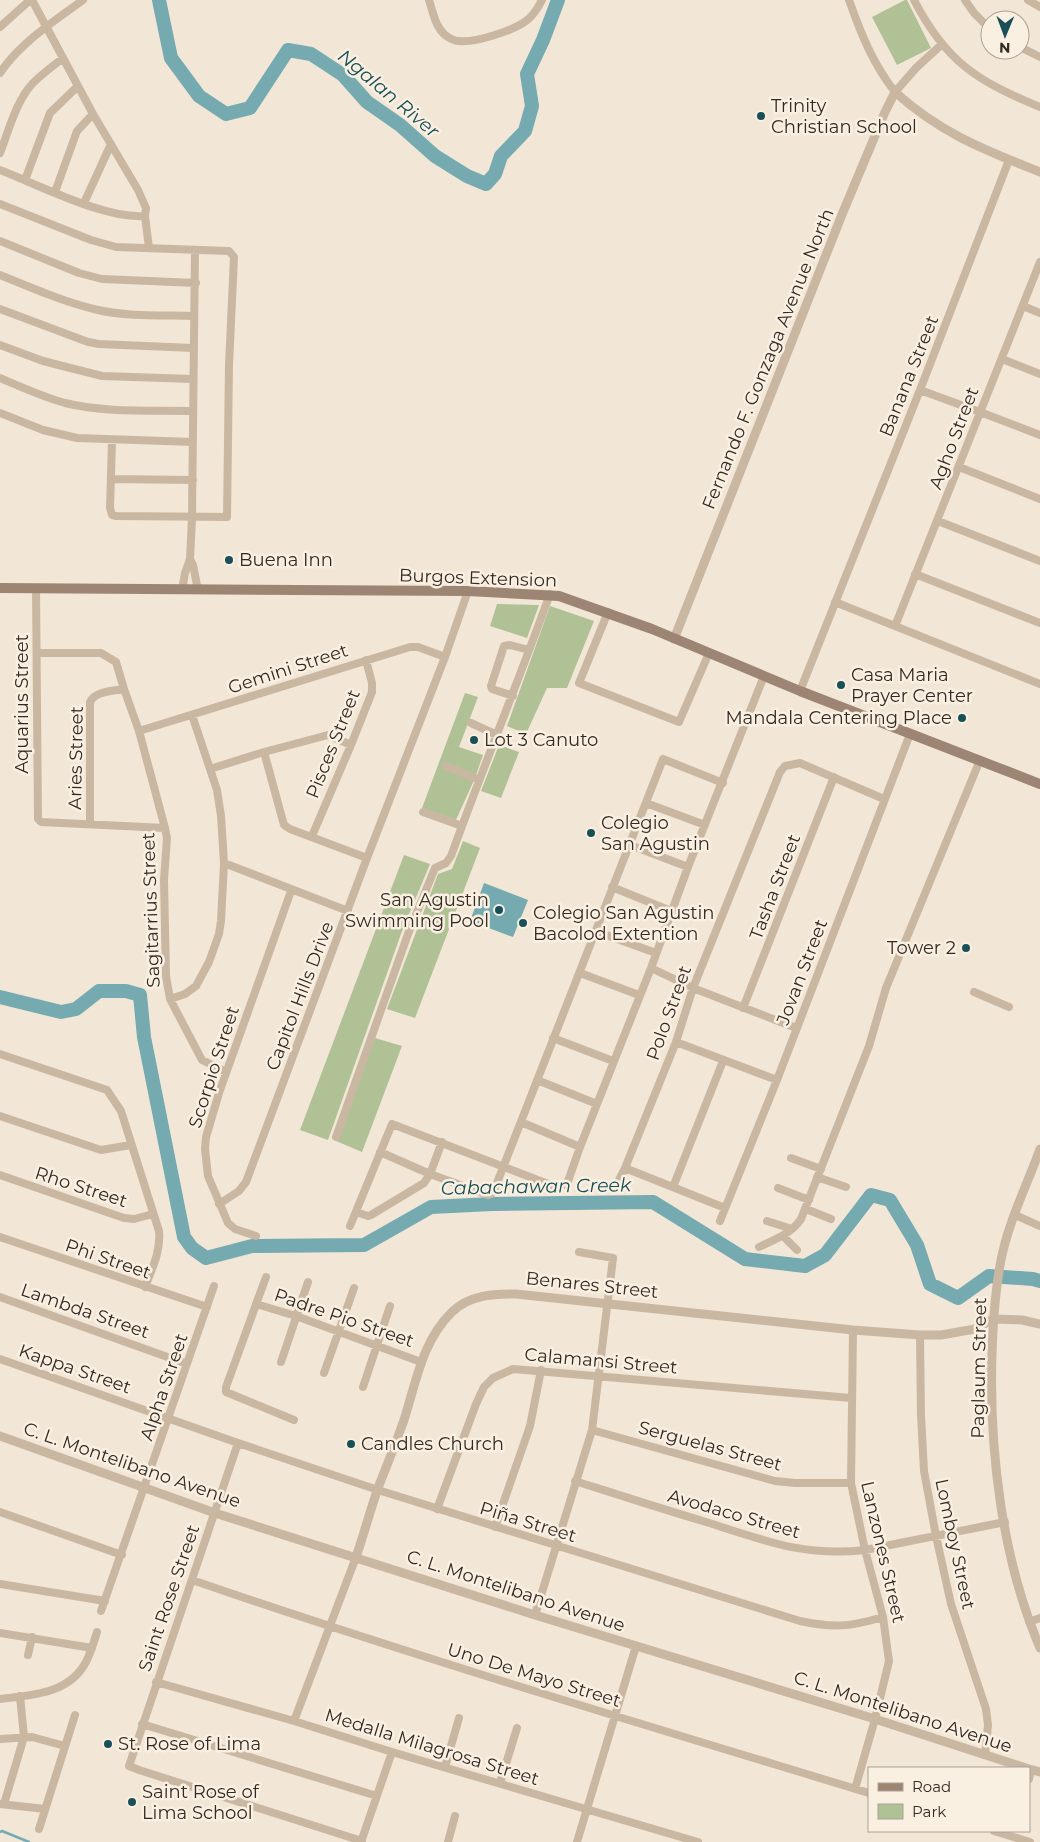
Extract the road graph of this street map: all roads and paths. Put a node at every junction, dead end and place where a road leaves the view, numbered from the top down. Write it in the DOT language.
graph roads {
  1 [pos="31,0"];
  2 [pos="84,0"];
  3 [pos="431,0"];
  4 [pos="542,0"];
  5 [pos="849,0"];
  6 [pos="914,0"];
  7 [pos="965,0"];
  8 [pos="1028,0"];
  9 [pos="1040,7"];
  10 [pos="980,19"];
  11 [pos="0,27"];
  12 [pos="46,27"];
  13 [pos="941,45"];
  14 [pos="63,58"];
  15 [pos="0,73"];
  16 [pos="78,86"];
  17 [pos="895,92"];
  18 [pos="1040,107"];
  19 [pos="93,114"];
  20 [pos="111,144"];
  21 [pos="0,153"];
  22 [pos="1009,160"];
  23 [pos="0,170"];
  24 [pos="1040,172"];
  25 [pos="25,180"];
  26 [pos="54,192"];
  27 [pos="84,203"];
  28 [pos="0,204"];
  29 [pos="145,216"];
  30 [pos="0,241"];
  31 [pos="149,248"];
  32 [pos="195,250"];
  33 [pos="1040,262"];
  34 [pos="0,275"];
  35 [pos="196,283"];
  36 [pos="1023,306"];
  37 [pos="0,309"];
  38 [pos="1040,313"];
  39 [pos="194,316"];
  40 [pos="0,345"];
  41 [pos="193,348"];
  42 [pos="1002,359"];
  43 [pos="1040,374"];
  44 [pos="0,378"];
  45 [pos="193,379"];
  46 [pos="920,390"];
  47 [pos="192,411"];
  48 [pos="980,412"];
  49 [pos="0,414"];
  50 [pos="1040,436"];
  51 [pos="112,440"];
  52 [pos="193,442"];
  53 [pos="959,467"];
  54 [pos="111,479"];
  55 [pos="193,480"];
  56 [pos="1040,499"];
  57 [pos="192,518"];
  58 [pos="938,521"];
  59 [pos="190,559"];
  60 [pos="1040,561"];
  61 [pos="914,574"];
  62 [pos="0,588"];
  63 [pos="36,588"];
  64 [pos="182,590"];
  65 [pos="198,590"];
  66 [pos="468,591"];
  67 [pos="550,594"];
  68 [pos="834,602"];
  69 [pos="608,612"];
  70 [pos="1040,623"];
  71 [pos="895,626"];
  72 [pos="674,638"];
  73 [pos="529,650"];
  74 [pos="37,653"];
  75 [pos="709,653"];
  76 [pos="445,657"];
  77 [pos="366,660"];
  78 [pos="764,676"];
  79 [pos="1040,684"];
  80 [pos="124,688"];
  81 [pos="800,691"];
  82 [pos="513,696"];
  83 [pos="192,715"];
  84 [pos="471,723"];
  85 [pos="140,731"];
  86 [pos="910,734"];
  87 [pos="497,735"];
  88 [pos="351,745"];
  89 [pos="264,752"];
  90 [pos="980,760"];
  91 [pos="446,766"];
  92 [pos="210,769"];
  93 [pos="834,776"];
  94 [pos="479,780"];
  95 [pos="723,783"];
  96 [pos="1040,784"];
  97 [pos="884,799"];
  98 [pos="646,803"];
  99 [pos="423,812"];
  100 [pos="90,823"];
  101 [pos="705,825"];
  102 [pos="462,826"];
  103 [pos="165,828"];
  104 [pos="312,836"];
  105 [pos="630,845"];
  106 [pos="367,858"];
  107 [pos="224,863"];
  108 [pos="688,867"];
  109 [pos="612,887"];
  110 [pos="291,891"];
  111 [pos="671,911"];
  112 [pos="348,912"];
  113 [pos="595,931"];
  114 [pos="656,953"];
  115 [pos="651,968"];
  116 [pos="580,973"];
  117 [pos="693,988"];
  118 [pos="974,992"];
  119 [pos="640,995"];
  120 [pos="170,999"];
  121 [pos="1008,1007"];
  122 [pos="743,1008"];
  123 [pos="796,1028"];
  124 [pos="553,1038"];
  125 [pos="676,1042"];
  126 [pos="0,1054"];
  127 [pos="613,1061"];
  128 [pos="723,1061"];
  129 [pos="226,1072"];
  130 [pos="537,1080"];
  131 [pos="777,1080"];
  132 [pos="597,1104"];
  133 [pos="0,1116"];
  134 [pos="521,1122"];
  135 [pos="336,1137"];
  136 [pos="442,1142"];
  137 [pos="131,1145"];
  138 [pos="580,1147"];
  139 [pos="1040,1149"];
  140 [pos="380,1152"];
  141 [pos="791,1158"];
  142 [pos="504,1167"];
  143 [pos="625,1168"];
  144 [pos="821,1169"];
  145 [pos="430,1174"];
  146 [pos="0,1175"];
  147 [pos="817,1177"];
  148 [pos="673,1187"];
  149 [pos="846,1187"];
  150 [pos="616,1188"];
  151 [pos="778,1188"];
  152 [pos="809,1200"];
  153 [pos="219,1204"];
  154 [pos="725,1208"];
  155 [pos="806,1209"];
  156 [pos="356,1212"];
  157 [pos="153,1214"];
  158 [pos="1015,1215"];
  159 [pos="831,1219"];
  160 [pos="720,1221"];
  161 [pos="767,1221"];
  162 [pos="350,1226"];
  163 [pos="1040,1226"];
  164 [pos="792,1229"];
  165 [pos="256,1236"];
  166 [pos="783,1236"];
  167 [pos="0,1238"];
  168 [pos="759,1247"];
  169 [pos="797,1250"];
  170 [pos="579,1252"];
  171 [pos="266,1277"];
  172 [pos="308,1282"];
  173 [pos="214,1286"];
  174 [pos="145,1287"];
  175 [pos="354,1288"];
  176 [pos="0,1298"];
  177 [pos="608,1303"];
  178 [pos="256,1304"];
  179 [pos="390,1306"];
  180 [pos="207,1307"];
  181 [pos="296,1316"];
  182 [pos="993,1319"];
  183 [pos="1040,1324"];
  184 [pos="853,1330"];
  185 [pos="339,1331"];
  186 [pos="920,1335"];
  187 [pos="377,1345"];
  188 [pos="0,1359"];
  189 [pos="281,1362"];
  190 [pos="421,1362"];
  191 [pos="188,1364"];
  192 [pos="541,1370"];
  193 [pos="324,1373"];
  194 [pos="599,1375"];
  195 [pos="363,1387"];
  196 [pos="851,1398"];
  197 [pos="168,1418"];
  198 [pos="294,1420"];
  199 [pos="592,1430"];
  200 [pos="0,1436"];
  201 [pos="238,1443"];
  202 [pos="575,1481"];
  203 [pos="851,1483"];
  204 [pos="145,1487"];
  205 [pos="378,1490"];
  206 [pos="437,1509"];
  207 [pos="0,1512"];
  208 [pos="215,1513"];
  209 [pos="1005,1522"];
  210 [pos="495,1528"];
  211 [pos="936,1536"];
  212 [pos="556,1546"];
  213 [pos="865,1550"];
  214 [pos="122,1555"];
  215 [pos="356,1557"];
  216 [pos="192,1580"];
  217 [pos="0,1584"];
  218 [pos="105,1601"];
  219 [pos="101,1611"];
  220 [pos="534,1615"];
  221 [pos="883,1617"];
  222 [pos="1040,1618"];
  223 [pos="1029,1622"];
  224 [pos="330,1627"];
  225 [pos="97,1632"];
  226 [pos="0,1633"];
  227 [pos="32,1637"];
  228 [pos="636,1646"];
  229 [pos="92,1648"];
  230 [pos="1040,1648"];
  231 [pos="28,1655"];
  232 [pos="156,1682"];
  233 [pos="20,1696"];
  234 [pos="0,1699"];
  235 [pos="75,1715"];
  236 [pos="614,1716"];
  237 [pos="459,1718"];
  238 [pos="875,1719"];
  239 [pos="294,1721"];
  240 [pos="142,1724"];
  241 [pos="518,1728"];
  242 [pos="24,1737"];
  243 [pos="0,1739"];
  244 [pos="65,1746"];
  245 [pos="392,1752"];
  246 [pos="985,1755"];
  247 [pos="445,1767"];
  248 [pos="1017,1767"];
  249 [pos="500,1783"];
  250 [pos="855,1788"];
  251 [pos="868,1793"];
  252 [pos="377,1796"];
  253 [pos="2,1804"];
  254 [pos="45,1809"];
  255 [pos="586,1809"];
  256 [pos="454,1816"];
  257 [pos="39,1829"];
  258 [pos="1012,1833"];
  259 [pos="362,1842"];
  260 [pos="448,1842"];
  261 [pos="576,1842"];
  262 [pos="698,1842"];
  263 [pos="1030,1842"];
  1 -- 11 [label="street"];
  1 -- 12 [label="street"];
  2 -- 12 [label="street"];
  3 -- 4 [label="street"];
  5 -- 17 [label="street"];
  6 -- 13 [label="street"];
  7 -- 10 [label="street"];
  8 -- 9 [label="street"];
  12 -- 14 [label="street"];
  12 -- 15 [label="street"];
  13 -- 17 [label="street"];
  13 -- 18 [label="street"];
  14 -- 16 [label="street"];
  14 -- 21 [label="street"];
  16 -- 19 [label="street"];
  16 -- 25 [label="street"];
  17 -- 22 [label="street"];
  17 -- 72 [label="street, Fernando F. Gonzaga Avenue North"];
  19 -- 20 [label="street"];
  19 -- 26 [label="street"];
  20 -- 27 [label="street"];
  20 -- 29 [label="street"];
  22 -- 24 [label="street"];
  22 -- 46 [label="street, Banana Street"];
  23 -- 25 [label="street"];
  25 -- 26 [label="street"];
  26 -- 27 [label="street"];
  27 -- 29 [label="street"];
  28 -- 31 [label="street"];
  29 -- 31 [label="street"];
  30 -- 35 [label="street"];
  31 -- 32 [label="street"];
  32 -- 35 [label="street"];
  32 -- 57 [label="street"];
  33 -- 36 [label="street, Agho Street"];
  34 -- 39 [label="street"];
  35 -- 39 [label="street"];
  36 -- 38 [label="street"];
  36 -- 42 [label="street, Agho Street"];
  37 -- 41 [label="street"];
  39 -- 41 [label="street"];
  40 -- 45 [label="street"];
  41 -- 45 [label="street"];
  42 -- 43 [label="street"];
  42 -- 48 [label="street, Agho Street"];
  44 -- 47 [label="street"];
  45 -- 47 [label="street"];
  46 -- 48 [label="street"];
  46 -- 68 [label="street, Banana Street"];
  47 -- 52 [label="street"];
  48 -- 50 [label="street"];
  48 -- 53 [label="street, Agho Street"];
  49 -- 51 [label="street"];
  51 -- 52 [label="street"];
  51 -- 54 [label="street"];
  52 -- 55 [label="street"];
  53 -- 56 [label="street"];
  53 -- 58 [label="street, Agho Street"];
  54 -- 55 [label="street"];
  54 -- 57 [label="street"];
  55 -- 57 [label="street"];
  57 -- 59 [label="street"];
  58 -- 60 [label="street"];
  58 -- 61 [label="street, Agho Street"];
  59 -- 64 [label="street"];
  59 -- 65 [label="street"];
  61 -- 70 [label="street"];
  61 -- 71 [label="street, Agho Street"];
  62 -- 63 [label="main road, Burgos Extension"];
  63 -- 64 [label="main road, Burgos Extension"];
  63 -- 74 [label="street, Aquarius Street"];
  64 -- 65 [label="main road, Burgos Extension"];
  65 -- 66 [label="main road, Burgos Extension"];
  66 -- 67 [label="main road, Burgos Extension"];
  66 -- 76 [label="street, Capitol Hills Drive"];
  67 -- 69 [label="main road, Burgos Extension"];
  67 -- 73 [label="street"];
  68 -- 71 [label="street"];
  68 -- 81 [label="street, Banana Street"];
  69 -- 72 [label="main road, Burgos Extension"];
  69 -- 75 [label="street"];
  71 -- 79 [label="street"];
  72 -- 75 [label="main road, Burgos Extension"];
  73 -- 82 [label="street"];
  73 -- 82 [label="street"];
  74 -- 80 [label="street, Sagitarrius Street"];
  74 -- 100 [label="street, Aquarius Street"];
  75 -- 78 [label="main road, Burgos Extension"];
  76 -- 77 [label="street, Gemini Street"];
  76 -- 106 [label="street, Capitol Hills Drive"];
  77 -- 83 [label="street, Gemini Street"];
  77 -- 88 [label="street, Pisces Street"];
  78 -- 81 [label="main road, Burgos Extension"];
  78 -- 95 [label="street"];
  80 -- 85 [label="street, Sagitarrius Street"];
  80 -- 100 [label="street, Aries Street"];
  81 -- 86 [label="main road, Burgos Extension"];
  82 -- 87 [label="street"];
  83 -- 85 [label="street, Gemini Street"];
  83 -- 92 [label="street"];
  84 -- 87 [label="street"];
  85 -- 103 [label="street, Sagitarrius Street"];
  86 -- 90 [label="main road, Burgos Extension"];
  86 -- 97 [label="street, Jovan Street"];
  87 -- 94 [label="street"];
  88 -- 89 [label="street"];
  88 -- 104 [label="street, Pisces Street"];
  89 -- 92 [label="street"];
  89 -- 104 [label="street"];
  90 -- 96 [label="main road, Burgos Extension"];
  90 -- 144 [label="street"];
  91 -- 94 [label="street"];
  92 -- 107 [label="street"];
  93 -- 97 [label="street"];
  93 -- 117 [label="street, Polo Street"];
  93 -- 122 [label="street, Tasha Street"];
  94 -- 102 [label="street"];
  95 -- 98 [label="street"];
  95 -- 101 [label="street"];
  97 -- 123 [label="street, Jovan Street"];
  98 -- 101 [label="street"];
  98 -- 105 [label="street"];
  99 -- 102 [label="street"];
  100 -- 103 [label="street"];
  101 -- 108 [label="street"];
  102 -- 135 [label="street"];
  103 -- 120 [label="street, Sagitarrius Street"];
  104 -- 106 [label="street"];
  105 -- 108 [label="street"];
  105 -- 109 [label="street"];
  106 -- 112 [label="street, Capitol Hills Drive"];
  107 -- 110 [label="street"];
  107 -- 120 [label="street"];
  108 -- 111 [label="street"];
  109 -- 111 [label="street"];
  109 -- 113 [label="street"];
  110 -- 112 [label="street"];
  110 -- 129 [label="street, Scorpio Street"];
  111 -- 114 [label="street"];
  112 -- 153 [label="street, Capitol Hills Drive"];
  113 -- 114 [label="street"];
  113 -- 116 [label="street"];
  114 -- 115 [label="street"];
  115 -- 117 [label="street"];
  115 -- 119 [label="street"];
  116 -- 119 [label="street"];
  116 -- 124 [label="street"];
  117 -- 122 [label="street"];
  117 -- 125 [label="street, Polo Street"];
  118 -- 121 [label="street"];
  119 -- 127 [label="street"];
  120 -- 129 [label="street, Sagitarrius Street"];
  122 -- 123 [label="street"];
  123 -- 131 [label="street, Jovan Street"];
  124 -- 127 [label="street"];
  124 -- 130 [label="street"];
  125 -- 128 [label="street"];
  125 -- 143 [label="street, Polo Street"];
  126 -- 137 [label="street"];
  127 -- 132 [label="street"];
  128 -- 131 [label="street"];
  128 -- 148 [label="street"];
  129 -- 153 [label="street, Scorpio Street"];
  130 -- 132 [label="street"];
  130 -- 134 [label="street"];
  131 -- 154 [label="street, Jovan Street"];
  132 -- 138 [label="street"];
  133 -- 137 [label="street"];
  134 -- 138 [label="street"];
  134 -- 142 [label="street"];
  136 -- 140 [label="street"];
  136 -- 142 [label="street"];
  136 -- 145 [label="street"];
  137 -- 157 [label="street"];
  138 -- 142 [label="street"];
  139 -- 158 [label="street, Paglaum Street"];
  140 -- 145 [label="street"];
  140 -- 156 [label="street"];
  141 -- 144 [label="street"];
  142 -- 145 [label="street"];
  143 -- 148 [label="street"];
  143 -- 150 [label="street, Polo Street"];
  144 -- 147 [label="street"];
  145 -- 156 [label="street"];
  146 -- 157 [label="street, Rho Street"];
  147 -- 149 [label="street"];
  147 -- 152 [label="street"];
  148 -- 154 [label="street"];
  151 -- 152 [label="street"];
  152 -- 155 [label="street"];
  153 -- 165 [label="street, Scorpio Street"];
  154 -- 160 [label="street, Jovan Street"];
  155 -- 159 [label="street"];
  155 -- 164 [label="street"];
  156 -- 162 [label="street"];
  157 -- 174 [label="street"];
  158 -- 163 [label="street"];
  158 -- 182 [label="street, Paglaum Street"];
  161 -- 164 [label="street"];
  164 -- 166 [label="street"];
  166 -- 168 [label="street"];
  166 -- 169 [label="street"];
  167 -- 174 [label="street, Phi Street"];
  170 -- 177 [label="street"];
  171 -- 178 [label="street"];
  172 -- 181 [label="street"];
  173 -- 180 [label="street, Alpha Street"];
  174 -- 180 [label="street, Phi Street"];
  175 -- 185 [label="street"];
  176 -- 191 [label="street, Lambda Street"];
  177 -- 184 [label="street, Benares Street"];
  177 -- 190 [label="street, Benares Street"];
  177 -- 194 [label="street"];
  178 -- 181 [label="street, Padre Pio Street"];
  178 -- 198 [label="street"];
  179 -- 187 [label="street"];
  180 -- 191 [label="street, Alpha Street"];
  181 -- 185 [label="street, Padre Pio Street"];
  181 -- 189 [label="street"];
  182 -- 183 [label="street"];
  182 -- 186 [label="street, Benares Street"];
  182 -- 209 [label="street, Paglaum Street"];
  184 -- 186 [label="street, Benares Street"];
  184 -- 196 [label="street, Lanzones Street"];
  185 -- 187 [label="street, Padre Pio Street"];
  185 -- 193 [label="street"];
  186 -- 211 [label="street, Lomboy Street"];
  187 -- 190 [label="street, Padre Pio Street"];
  187 -- 195 [label="street"];
  188 -- 197 [label="street, Kappa Street"];
  190 -- 205 [label="street, Benares Street"];
  191 -- 197 [label="street, Alpha Street"];
  192 -- 194 [label="street, Calamansi Street"];
  192 -- 206 [label="street, Calamansi Street"];
  192 -- 210 [label="street"];
  194 -- 196 [label="street, Calamansi Street"];
  194 -- 199 [label="street"];
  196 -- 203 [label="street, Lanzones Street"];
  197 -- 201 [label="street, Piña Street"];
  197 -- 204 [label="street, Alpha Street"];
  199 -- 202 [label="street"];
  199 -- 203 [label="street, Serguelas Street"];
  200 -- 204 [label="street, C. L. Montelibano Avenue"];
  201 -- 205 [label="street, Piña Street"];
  201 -- 208 [label="street, Saint Rose Street"];
  202 -- 212 [label="street"];
  202 -- 213 [label="street, Avodaco Street"];
  203 -- 213 [label="street, Lanzones Street"];
  204 -- 208 [label="street, C. L. Montelibano Avenue"];
  204 -- 214 [label="street, Alpha Street"];
  205 -- 206 [label="street, Piña Street"];
  205 -- 215 [label="street, Benares Street"];
  206 -- 210 [label="street, Piña Street"];
  207 -- 214 [label="street"];
  208 -- 215 [label="street, C. L. Montelibano Avenue"];
  208 -- 216 [label="street, Saint Rose Street"];
  209 -- 211 [label="street, Avodaco Street"];
  209 -- 223 [label="street, Paglaum Street"];
  210 -- 212 [label="street, Piña Street"];
  211 -- 213 [label="street, Avodaco Street"];
  211 -- 246 [label="street, Lomboy Street"];
  212 -- 220 [label="street"];
  212 -- 221 [label="street, Piña Street"];
  213 -- 221 [label="street, Lanzones Street"];
  214 -- 218 [label="street, Alpha Street"];
  215 -- 220 [label="street, C. L. Montelibano Avenue"];
  215 -- 224 [label="street"];
  216 -- 224 [label="street, Uno De Mayo Street"];
  216 -- 232 [label="street, Saint Rose Street"];
  217 -- 218 [label="street"];
  218 -- 219 [label="street, Alpha Street"];
  220 -- 228 [label="street, C. L. Montelibano Avenue"];
  221 -- 238 [label="street, Lanzones Street"];
  222 -- 223 [label="street"];
  223 -- 230 [label="street, Paglaum Street"];
  224 -- 236 [label="street, Uno De Mayo Street"];
  224 -- 239 [label="street"];
  225 -- 229 [label="street"];
  226 -- 227 [label="street"];
  227 -- 229 [label="street"];
  227 -- 231 [label="street"];
  228 -- 236 [label="street"];
  228 -- 238 [label="street, C. L. Montelibano Avenue"];
  229 -- 233 [label="street"];
  232 -- 239 [label="street, Medalla Milagrosa Street"];
  232 -- 240 [label="street, Saint Rose Street"];
  233 -- 234 [label="street"];
  233 -- 242 [label="street"];
  235 -- 244 [label="street"];
  236 -- 250 [label="street, Uno De Mayo Street"];
  236 -- 255 [label="street"];
  237 -- 247 [label="street"];
  238 -- 246 [label="street, C. L. Montelibano Avenue"];
  238 -- 250 [label="street, Lanzones Street"];
  239 -- 245 [label="street, Medalla Milagrosa Street"];
  240 -- 252 [label="street"];
  240 -- 259 [label="street, Saint Rose Street"];
  241 -- 249 [label="street"];
  242 -- 243 [label="street"];
  242 -- 244 [label="street"];
  242 -- 253 [label="street"];
  244 -- 254 [label="street"];
  245 -- 247 [label="street, Medalla Milagrosa Street"];
  245 -- 252 [label="street"];
  246 -- 248 [label="street, C. L. Montelibano Avenue"];
  247 -- 249 [label="street, Medalla Milagrosa Street"];
  249 -- 255 [label="street, Medalla Milagrosa Street"];
  250 -- 251 [label="street, Uno De Mayo Street"];
  252 -- 259 [label="street"];
  253 -- 254 [label="street"];
  254 -- 257 [label="street"];
  255 -- 261 [label="street"];
  255 -- 262 [label="street, Medalla Milagrosa Street"];
  256 -- 260 [label="street"];
  258 -- 263 [label="street"];
}
